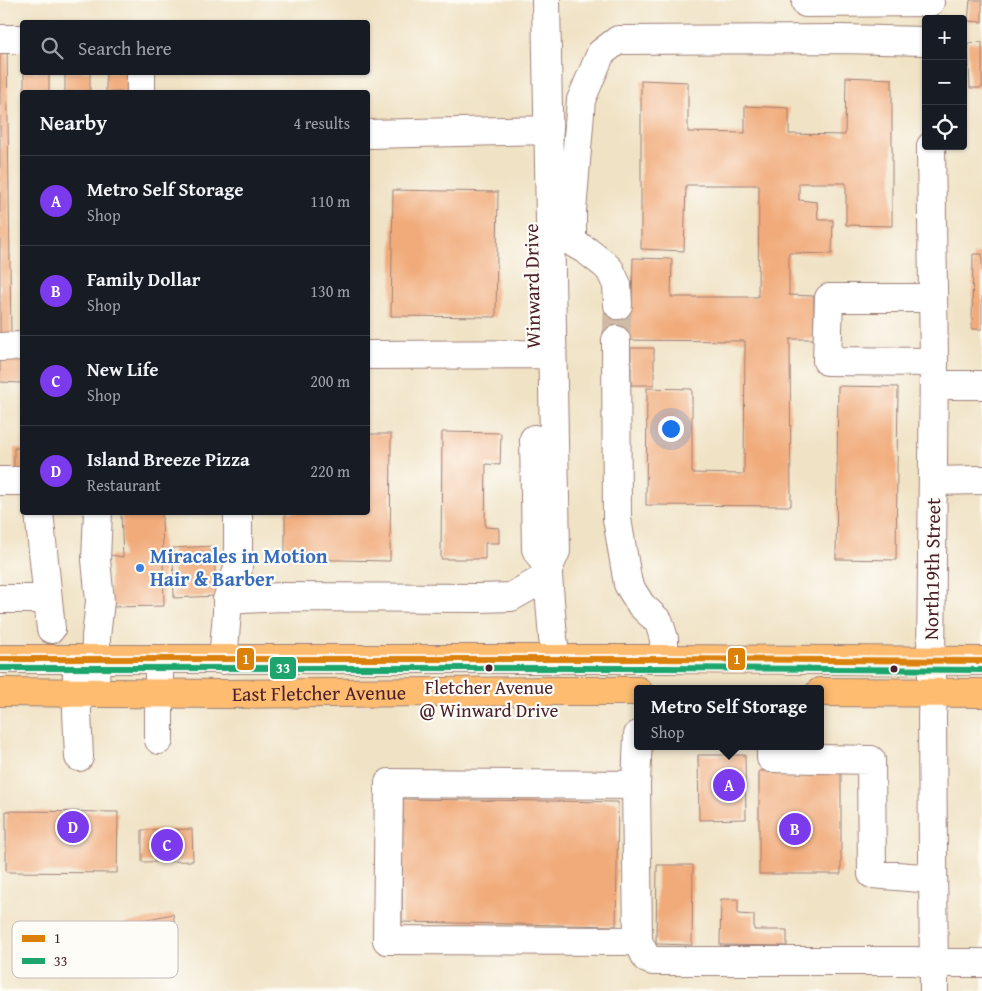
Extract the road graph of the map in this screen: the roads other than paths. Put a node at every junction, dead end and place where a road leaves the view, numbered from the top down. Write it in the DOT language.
graph roads {
  1 [pos="528,0"];
  2 [pos="546,0"];
  3 [pos="806,3"];
  4 [pos="919,5"];
  5 [pos="0,39"];
  6 [pos="20,39"];
  7 [pos="922,41"];
  8 [pos="141,75"];
  9 [pos="141,90"];
  10 [pos="540,131"];
  11 [pos="370,134"];
  12 [pos="931,150"];
  13 [pos="933,298"];
  14 [pos="618,305"];
  15 [pos="616,340"];
  16 [pos="20,346"];
  17 [pos="0,347"];
  18 [pos="542,354"];
  19 [pos="370,355"];
  20 [pos="934,373"];
  21 [pos="982,385"];
  22 [pos="982,480"];
  23 [pos="0,481"];
  24 [pos="20,481"];
  25 [pos="933,481"];
  26 [pos="39,515"];
  27 [pos="98,515"];
  28 [pos="238,515"];
  29 [pos="548,578"];
  30 [pos="0,599"];
  31 [pos="48,600"];
  32 [pos="227,600"];
  33 [pos="50,630"];
  34 [pos="0,659"];
  35 [pos="75,659"];
  36 [pos="159,659"];
  37 [pos="664,659"];
  38 [pos="223,660"];
  39 [pos="556,660"];
  40 [pos="931,661"];
  41 [pos="982,661"];
  42 [pos="576,691"];
  43 [pos="634,691"];
  44 [pos="0,692"];
  45 [pos="824,692"];
  46 [pos="74,693"];
  47 [pos="159,693"];
  48 [pos="933,693"];
  49 [pos="222,694"];
  50 [pos="982,694"];
  51 [pos="159,740"];
  52 [pos="637,750"];
  53 [pos="771,750"];
  54 [pos="79,757"];
  55 [pos="636,785"];
  56 [pos="933,879"];
  57 [pos="638,941"];
  58 [pos="934,963"];
  59 [pos="982,963"];
  60 [pos="934,991"];
  1 -- 10 [label="street, Winward Drive"];
  2 -- 10 [label="street, Winward Drive"];
  3 -- 4 [label="street"];
  5 -- 6 [label="street"];
  7 -- 14 [label="street"];
  8 -- 9 [label="street"];
  10 -- 11 [label="street"];
  10 -- 18 [label="street, Winward Drive"];
  12 -- 13 [label="street, North19th Street"];
  13 -- 20 [label="street, North19th Street"];
  13 -- 20 [label="street"];
  15 -- 37 [label="street"];
  16 -- 17 [label="street"];
  18 -- 19 [label="street"];
  18 -- 29 [label="street, Winward Drive"];
  20 -- 21 [label="street"];
  20 -- 25 [label="street, North19th Street"];
  22 -- 25 [label="street"];
  23 -- 24 [label="street"];
  25 -- 40 [label="street, North19th Street"];
  26 -- 31 [label="street"];
  27 -- 35 [label="street"];
  28 -- 32 [label="street"];
  29 -- 32 [label="street"];
  29 -- 39 [label="street, Winward Drive"];
  30 -- 31 [label="street"];
  31 -- 33 [label="street"];
  32 -- 38 [label="street"];
  34 -- 35 [label="main road, East Fletcher Avenue"];
  35 -- 36 [label="main road, East Fletcher Avenue"];
  35 -- 46 [label="main road"];
  35 -- 46 [label="street"];
  36 -- 38 [label="main road, East Fletcher Avenue"];
  36 -- 47 [label="street"];
  37 -- 39 [label="main road, East Fletcher Avenue"];
  37 -- 40 [label="main road, East Fletcher Avenue"];
  38 -- 39 [label="main road, East Fletcher Avenue"];
  38 -- 49 [label="main road"];
  39 -- 42 [label="main road"];
  40 -- 41 [label="main road, East Fletcher Avenue"];
  40 -- 48 [label="street, North19th Street"];
  42 -- 43 [label="main road, East Fletcher Avenue"];
  42 -- 49 [label="main road, East Fletcher Avenue"];
  44 -- 46 [label="main road, East Fletcher Avenue"];
  45 -- 48 [label="main road"];
  46 -- 47 [label="main road, East Fletcher Avenue"];
  46 -- 54 [label="street"];
  47 -- 49 [label="main road, East Fletcher Avenue"];
  47 -- 51 [label="street"];
  48 -- 50 [label="main road"];
  48 -- 56 [label="street, North19th Street"];
  52 -- 55 [label="street"];
  53 -- 56 [label="street"];
  55 -- 57 [label="street"];
  55 -- 57 [label="street"];
  56 -- 58 [label="street, North19th Street"];
  57 -- 58 [label="street"];
  58 -- 59 [label="street"];
  58 -- 60 [label="street, North19th Street"];
}
